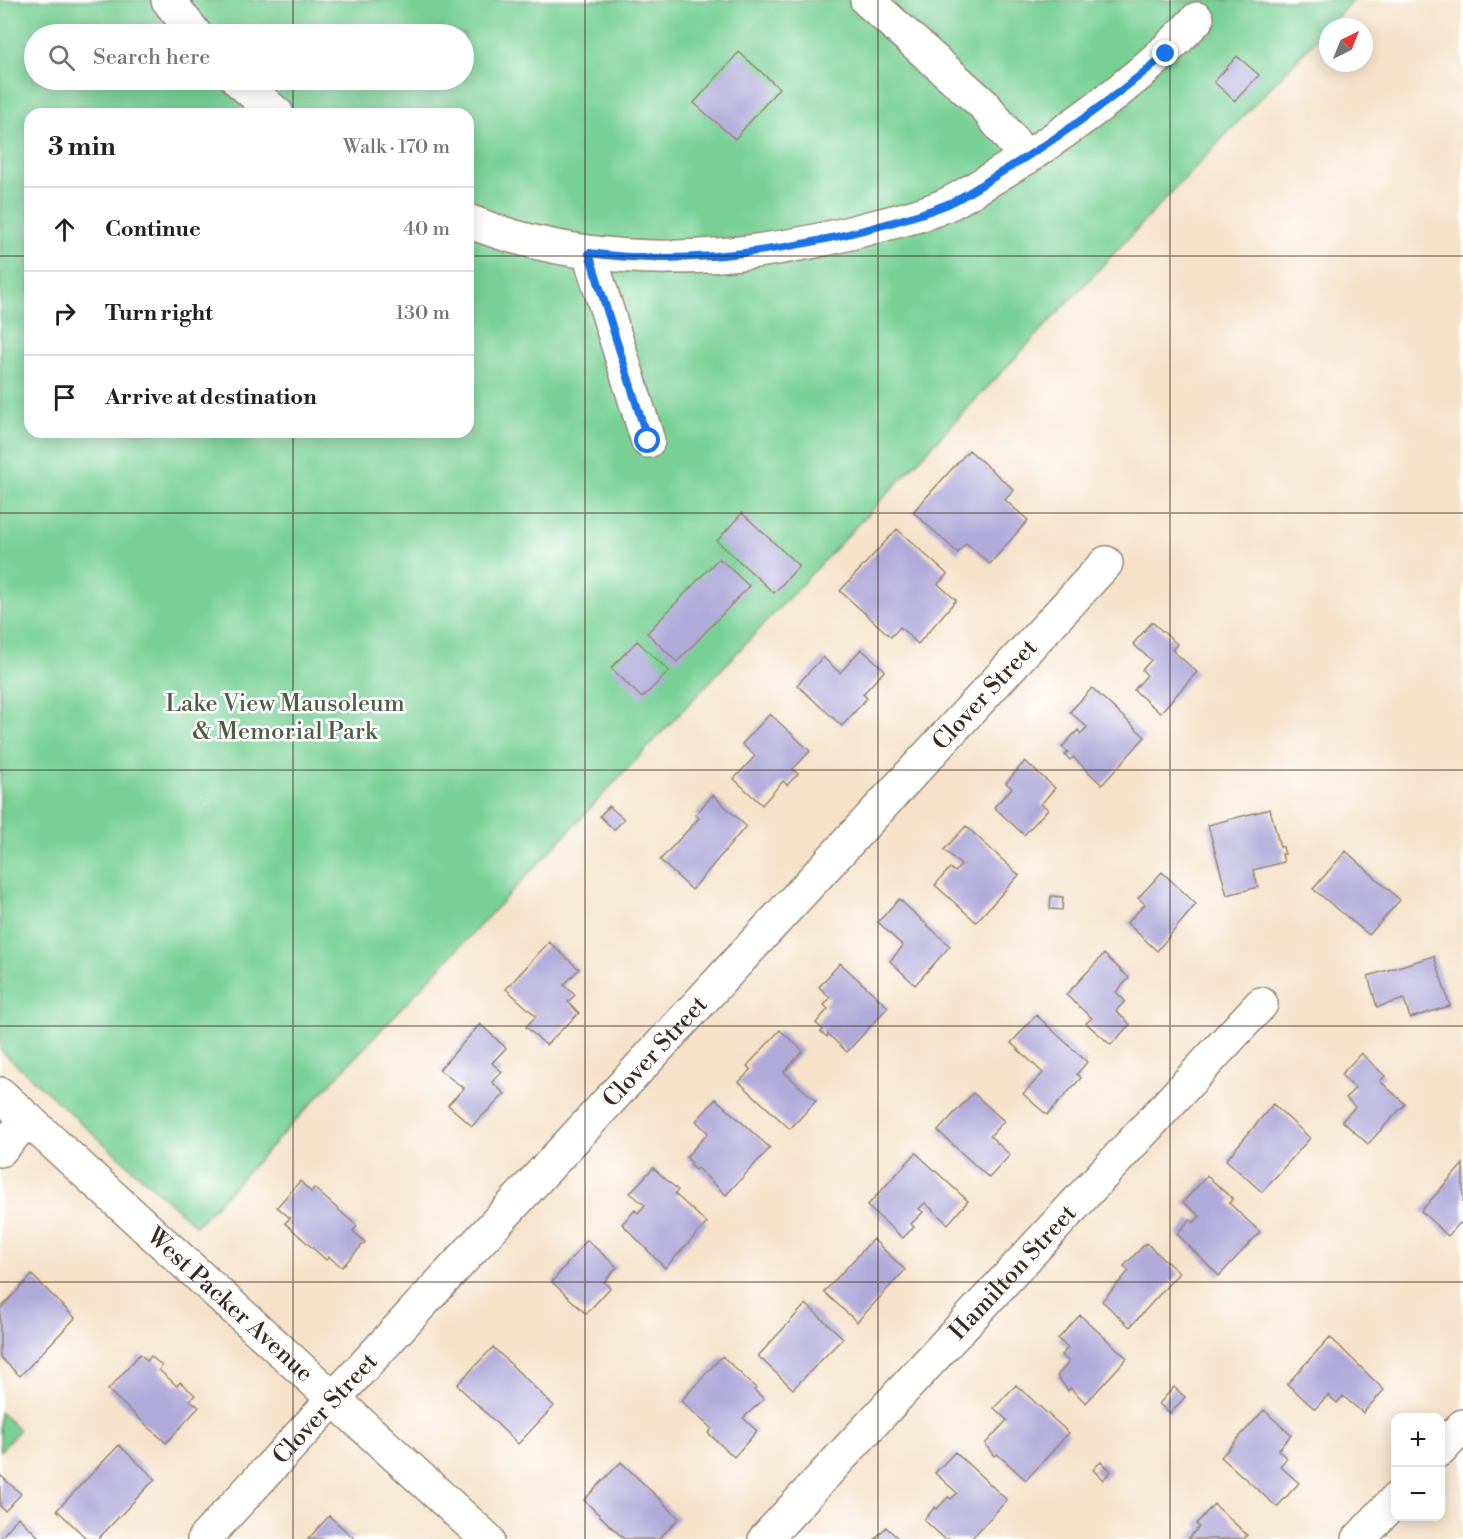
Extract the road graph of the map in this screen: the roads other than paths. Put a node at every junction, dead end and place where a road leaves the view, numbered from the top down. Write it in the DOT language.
graph roads {
  1 [pos="168,0"];
  2 [pos="867,0"];
  3 [pos="1197,19"];
  4 [pos="187,24"];
  5 [pos="249,90"];
  6 [pos="270,108"];
  7 [pos="1026,158"];
  8 [pos="474,223"];
  9 [pos="589,253"];
  10 [pos="648,441"];
  11 [pos="1106,563"];
  12 [pos="1261,1004"];
  13 [pos="0,1094"];
  14 [pos="28,1119"];
  15 [pos="0,1150"];
  16 [pos="334,1400"];
  17 [pos="1463,1426"];
  18 [pos="1445,1445"];
  19 [pos="1391,1503"];
  20 [pos="204,1539"];
  21 [pos="487,1539"];
  22 [pos="765,1539"];
  23 [pos="1359,1539"];
  1 -- 4 [label="street"];
  2 -- 7 [label="street"];
  3 -- 7 [label="street"];
  5 -- 6 [label="street"];
  7 -- 9 [label="street"];
  8 -- 9 [label="street"];
  9 -- 10 [label="street"];
  11 -- 16 [label="street, Clover Street"];
  12 -- 22 [label="street, Hamilton Street"];
  13 -- 14 [label="street, West Packer Avenue"];
  14 -- 15 [label="street"];
  14 -- 16 [label="street, West Packer Avenue"];
  16 -- 20 [label="street, Clover Street"];
  16 -- 21 [label="street, West Packer Avenue"];
  17 -- 18 [label="street"];
  19 -- 23 [label="street"];
}
